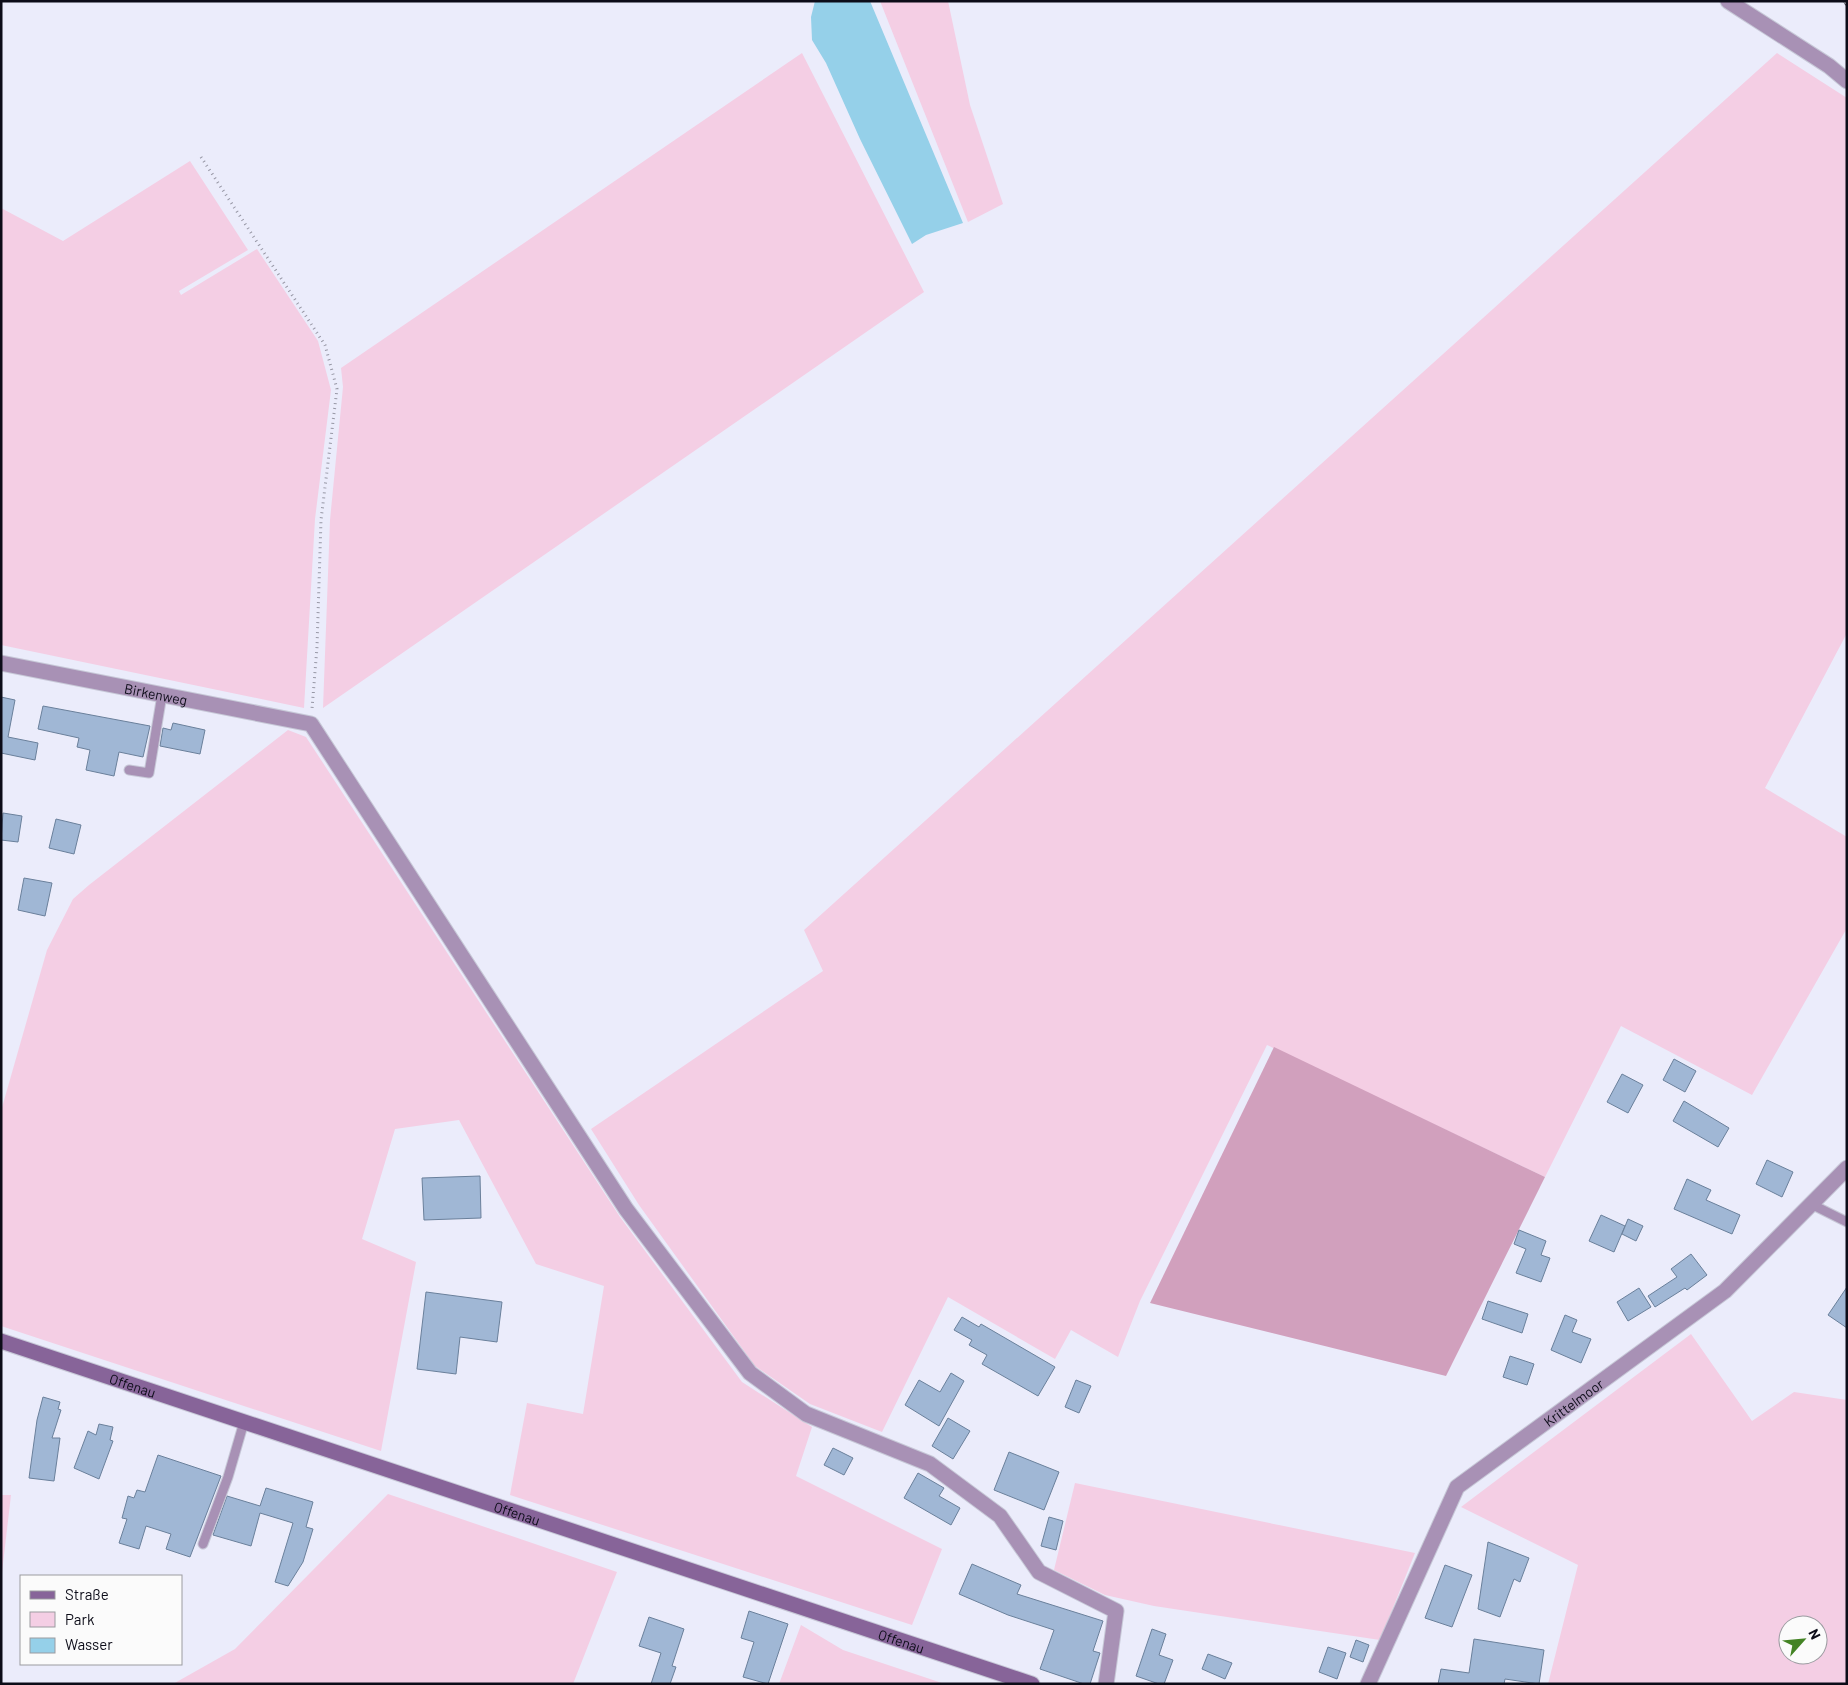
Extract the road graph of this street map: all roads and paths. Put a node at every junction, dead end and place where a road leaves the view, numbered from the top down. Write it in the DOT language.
graph roads {
  1 [pos="1728,1"];
  2 [pos="1847,82"];
  3 [pos="202,157"];
  4 [pos="1,663"];
  5 [pos="162,695"];
  6 [pos="311,724"];
  7 [pos="129,770"];
  8 [pos="1847,1168"];
  9 [pos="1812,1204"];
  10 [pos="1847,1222"];
  11 [pos="1,1341"];
  12 [pos="244,1422"];
  13 [pos="203,1544"];
  14 [pos="1032,1684"];
  15 [pos="1106,1684"];
  16 [pos="1368,1684"];
  1 -- 2 [label="street"];
  3 -- 6 [label="path"];
  4 -- 5 [label="street, Birkenweg"];
  5 -- 6 [label="street, Birkenweg"];
  5 -- 7 [label="lane"];
  6 -- 15 [label="street"];
  8 -- 9 [label="street, Krittelmoor"];
  9 -- 10 [label="lane"];
  9 -- 16 [label="street, Krittelmoor"];
  11 -- 12 [label="main road, Offenau"];
  12 -- 13 [label="lane"];
  12 -- 14 [label="main road, Offenau"];
}
